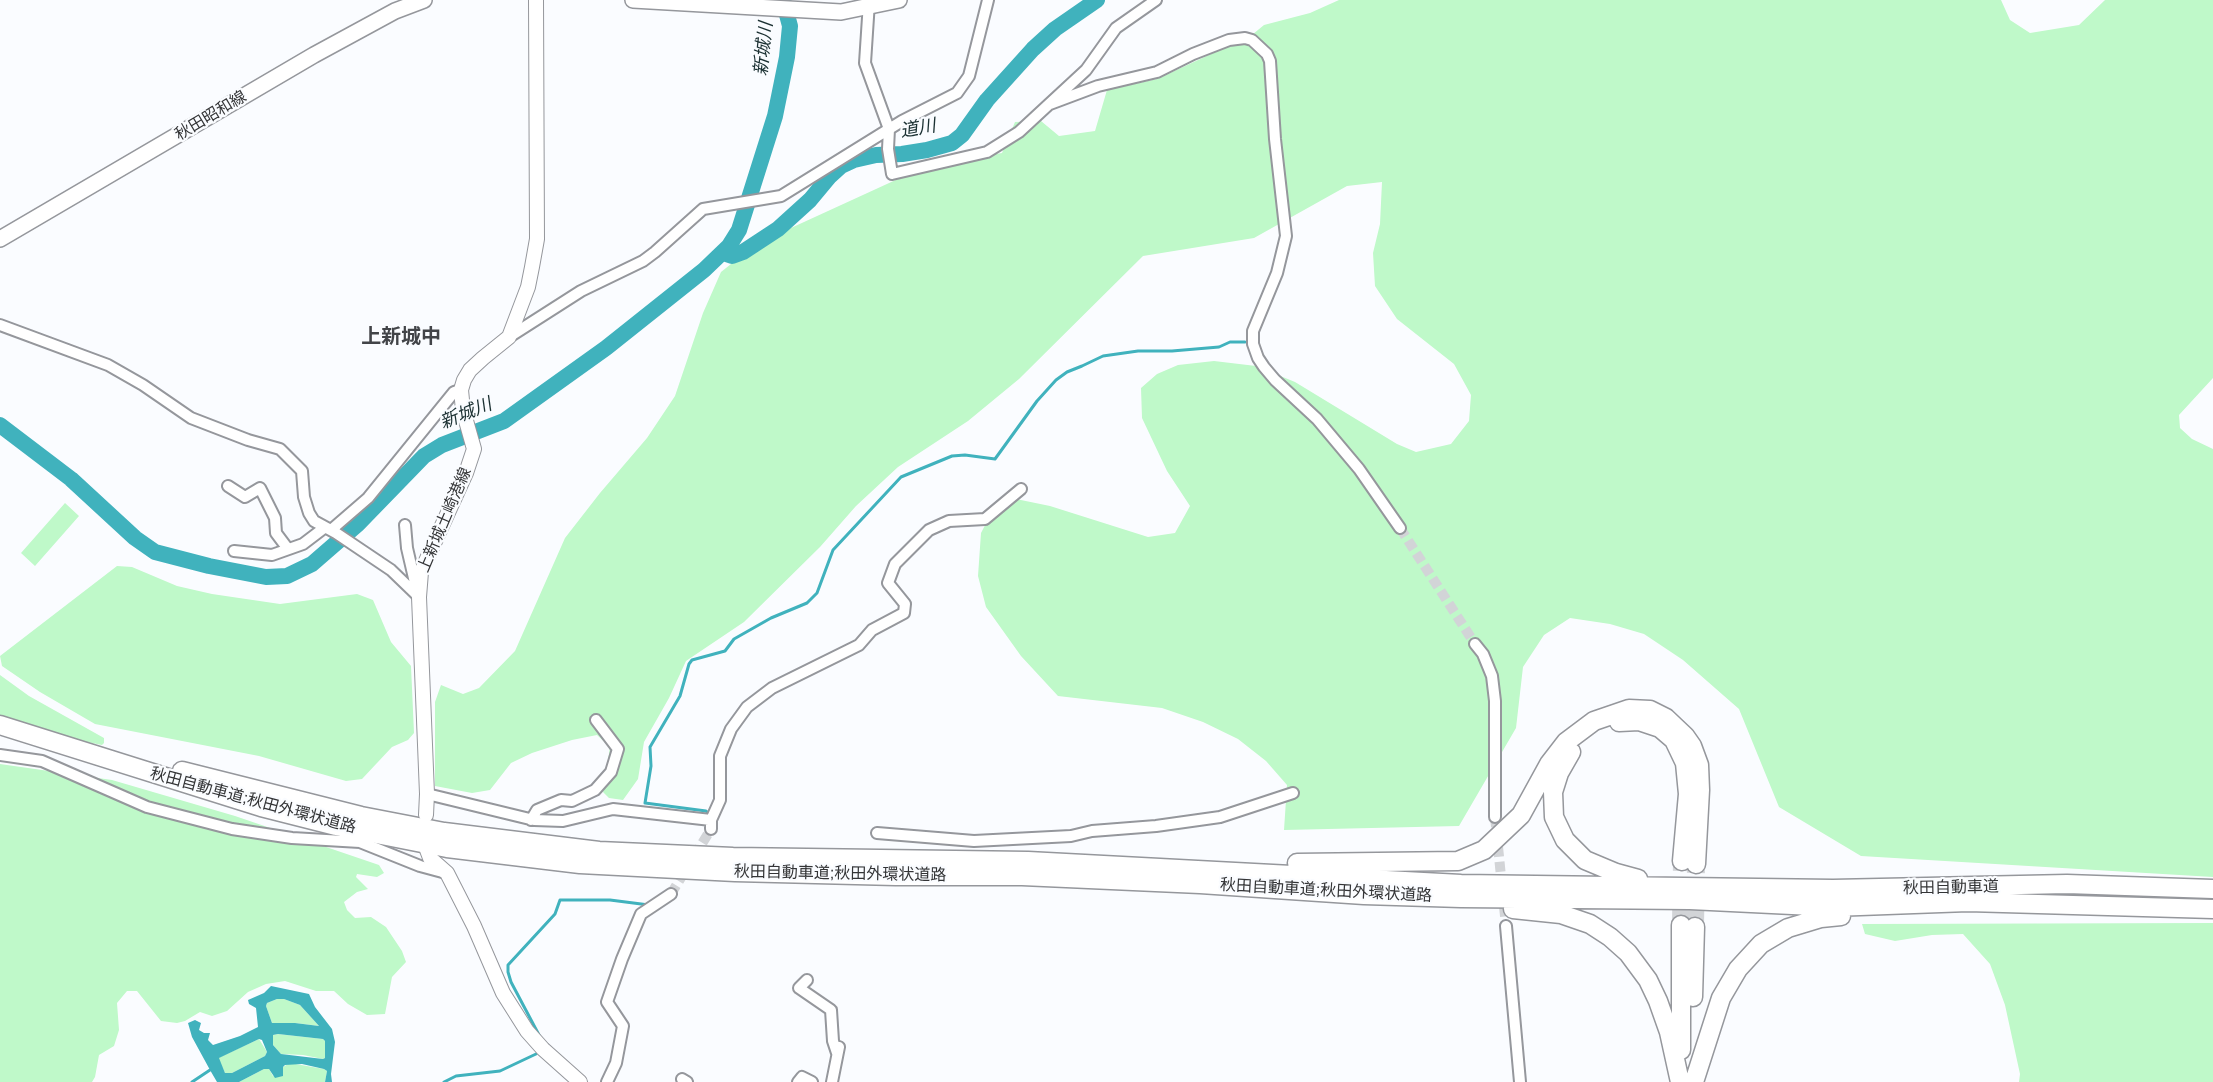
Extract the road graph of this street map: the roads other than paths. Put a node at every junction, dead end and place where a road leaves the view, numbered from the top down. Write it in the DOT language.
graph roads {
  1 [pos="424,0"];
  2 [pos="536,0"];
  3 [pos="633,0"];
  4 [pos="899,0"];
  5 [pos="988,0"];
  6 [pos="1156,0"];
  7 [pos="869,3"];
  8 [pos="1050,104"];
  9 [pos="889,129"];
  10 [pos="0,239"];
  11 [pos="0,325"];
  12 [pos="509,336"];
  13 [pos="461,390"];
  14 [pos="228,486"];
  15 [pos="1021,489"];
  16 [pos="405,525"];
  17 [pos="1400,528"];
  18 [pos="330,531"];
  19 [pos="288,549"];
  20 [pos="234,550"];
  21 [pos="419,597"];
  22 [pos="1475,644"];
  23 [pos="596,720"];
  24 [pos="4,727"];
  25 [pos="0,756"];
  26 [pos="1293,793"];
  27 [pos="427,794"];
  28 [pos="426,815"];
  29 [pos="1495,817"];
  30 [pos="531,820"];
  31 [pos="878,834"];
  32 [pos="428,850"];
  33 [pos="1115,865"];
  34 [pos="447,873"];
  35 [pos="1669,886"];
  36 [pos="2213,889"];
  37 [pos="1689,893"];
  38 [pos="671,894"];
  39 [pos="1364,895"];
  40 [pos="2145,906"];
  41 [pos="2213,909"];
  42 [pos="1506,926"];
  43 [pos="807,980"];
  44 [pos="840,1040"];
  45 [pos="837,1053"];
  46 [pos="580,1082"];
  47 [pos="608,1082"];
  48 [pos="798,1082"];
  49 [pos="812,1082"];
  50 [pos="832,1082"];
  51 [pos="1520,1082"];
  52 [pos="1681,1082"];
  53 [pos="1693,1082"];
  1 -- 10 [label="main road, 秋田昭和線"];
  2 -- 12 [label="main road"];
  3 -- 7 [label="main road"];
  4 -- 7 [label="main road"];
  5 -- 9 [label="street"];
  6 -- 8 [label="street"];
  7 -- 9 [label="street"];
  8 -- 9 [label="street"];
  8 -- 17 [label="street"];
  9 -- 12 [label="street"];
  11 -- 18 [label="street"];
  12 -- 13 [label="main road"];
  13 -- 18 [label="street"];
  13 -- 21 [label="main road, 上新城土崎港線"];
  14 -- 19 [label="street"];
  15 -- 30 [label="street"];
  16 -- 21 [label="street"];
  18 -- 19 [label="street"];
  18 -- 21 [label="street"];
  19 -- 20 [label="street"];
  21 -- 27 [label="main road, 上新城土崎港線"];
  22 -- 29 [label="street"];
  23 -- 30 [label="street"];
  24 -- 33 [label="highway, 秋田自動車道;秋田外環状道路"];
  24 -- 39 [label="highway, 秋田自動車道;秋田外環状道路"];
  25 -- 34 [label="street"];
  26 -- 31 [label="street"];
  27 -- 28 [label="main road, 上新城土崎港線"];
  27 -- 30 [label="street"];
  32 -- 34 [label="main road"];
  33 -- 35 [label="highway, 秋田自動車道;秋田外環状道路"];
  33 -- 35 [label="highway"];
  34 -- 46 [label="main road"];
  35 -- 37 [label="highway, 秋田自動車道;秋田外環状道路"];
  36 -- 37 [label="highway, 秋田自動車道"];
  37 -- 39 [label="highway, 秋田自動車道;秋田外環状道路"];
  37 -- 40 [label="highway, 秋田自動車道"];
  38 -- 47 [label="street"];
  39 -- 52 [label="highway"];
  40 -- 41 [label="highway, 秋田自動車道"];
  40 -- 53 [label="highway"];
  42 -- 51 [label="street"];
  43 -- 45 [label="street"];
  44 -- 45 [label="street"];
  45 -- 50 [label="street"];
  48 -- 49 [label="street"];
  52 -- 53 [label="highway"];
}
